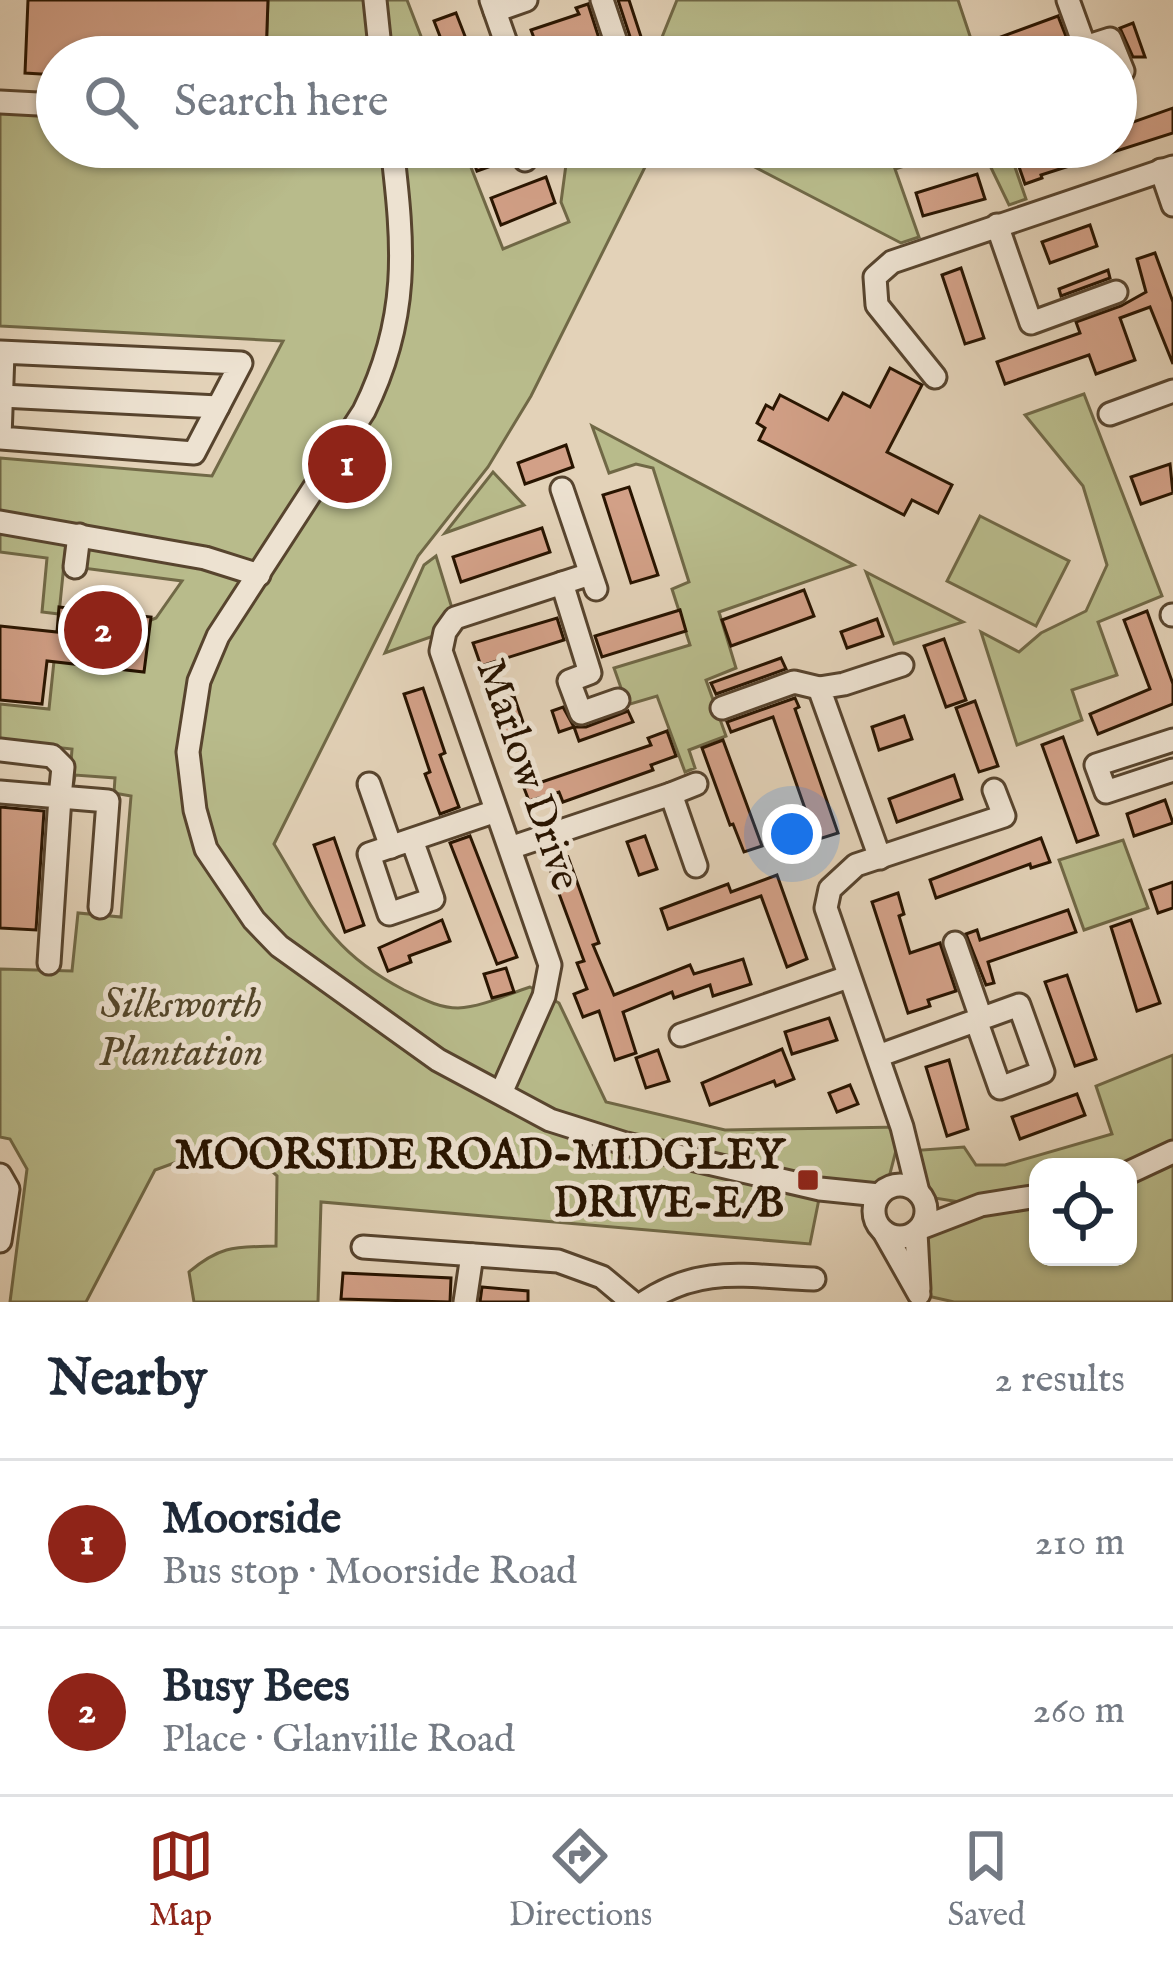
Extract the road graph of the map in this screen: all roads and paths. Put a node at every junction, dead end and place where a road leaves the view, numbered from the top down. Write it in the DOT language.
graph roads {
  1 [pos="375,0"];
  2 [pos="526,0"];
  3 [pos="602,0"];
  4 [pos="1068,0"];
  5 [pos="493,5"];
  6 [pos="379,36"];
  7 [pos="504,36"];
  8 [pos="614,36"];
  9 [pos="1081,36"];
  10 [pos="0,101"];
  11 [pos="36,104"];
  12 [pos="394,168"];
  13 [pos="1167,168"];
  14 [pos="1173,205"];
  15 [pos="997,225"];
  16 [pos="1116,292"];
  17 [pos="2,352"];
  18 [pos="935,377"];
  19 [pos="1173,392"];
  20 [pos="2,396"];
  21 [pos="218,407"];
  22 [pos="1110,415"];
  23 [pos="562,489"];
  24 [pos="0,522"];
  25 [pos="79,535"];
  26 [pos="76,566"];
  27 [pos="259,575"];
  28 [pos="562,583"];
  29 [pos="902,664"];
  30 [pos="820,688"];
  31 [pos="618,700"];
  32 [pos="722,708"];
  33 [pos="1173,740"];
  34 [pos="0,750"];
  35 [pos="1173,770"];
  36 [pos="369,784"];
  37 [pos="695,784"];
  38 [pos="994,790"];
  39 [pos="0,792"];
  40 [pos="670,794"];
  41 [pos="60,797"];
  42 [pos="496,811"];
  43 [pos="510,848"];
  44 [pos="880,858"];
  45 [pos="696,866"];
  46 [pos="100,907"];
  47 [pos="955,943"];
  48 [pos="49,963"];
  49 [pos="848,977"];
  50 [pos="681,1035"];
  51 [pos="878,1056"];
  52 [pos="501,1093"];
  53 [pos="902,1127"];
  54 [pos="1173,1152"];
  55 [pos="1137,1169"];
  56 [pos="0,1175"];
  57 [pos="820,1189"];
  58 [pos="883,1192"];
  59 [pos="920,1194"];
  60 [pos="1029,1197"];
  61 [pos="982,1205"];
  62 [pos="880,1227"];
  63 [pos="919,1230"];
  64 [pos="0,1241"];
  65 [pos="363,1247"];
  66 [pos="472,1255"];
  67 [pos="814,1279"];
  68 [pos="920,1298"];
  69 [pos="466,1302"];
  70 [pos="632,1302"];
  71 [pos="645,1302"];
  1 -- 6 [label="street"];
  2 -- 5 [label="street"];
  3 -- 8 [label="street"];
  4 -- 9 [label="street"];
  5 -- 7 [label="street"];
  10 -- 11 [label="street"];
  12 -- 27 [label="street"];
  13 -- 14 [label="street"];
  13 -- 15 [label="street"];
  15 -- 16 [label="street"];
  15 -- 18 [label="street"];
  17 -- 20 [label="street"];
  17 -- 21 [label="street"];
  19 -- 22 [label="street"];
  20 -- 21 [label="street"];
  20 -- 21 [label="street"];
  23 -- 28 [label="street, Marlow Drive"];
  24 -- 25 [label="street"];
  25 -- 26 [label="street"];
  25 -- 27 [label="street"];
  27 -- 52 [label="street"];
  28 -- 31 [label="street"];
  28 -- 42 [label="street, Marlow Drive"];
  29 -- 30 [label="street"];
  30 -- 32 [label="street"];
  30 -- 44 [label="street"];
  33 -- 35 [label="street"];
  34 -- 41 [label="street"];
  36 -- 42 [label="street"];
  37 -- 40 [label="street"];
  38 -- 44 [label="street"];
  39 -- 41 [label="street"];
  40 -- 43 [label="street"];
  40 -- 45 [label="street"];
  41 -- 46 [label="street"];
  41 -- 48 [label="street"];
  42 -- 43 [label="street, Marlow Drive"];
  43 -- 52 [label="street, Marlow Drive"];
  44 -- 49 [label="street"];
  47 -- 51 [label="street"];
  49 -- 50 [label="street"];
  49 -- 51 [label="street"];
  51 -- 53 [label="street"];
  52 -- 57 [label="street"];
  53 -- 58 [label="street"];
  53 -- 59 [label="street"];
  54 -- 55 [label="street"];
  56 -- 64 [label="street"];
  57 -- 58 [label="street"];
  57 -- 62 [label="street"];
  58 -- 59 [label="street"];
  58 -- 62 [label="street"];
  59 -- 61 [label="street"];
  59 -- 63 [label="street"];
  60 -- 61 [label="street"];
  61 -- 63 [label="street"];
  62 -- 63 [label="street"];
  62 -- 68 [label="street"];
  63 -- 68 [label="street"];
  65 -- 66 [label="street"];
  66 -- 69 [label="street"];
  66 -- 70 [label="street"];
  67 -- 71 [label="street"];
}
